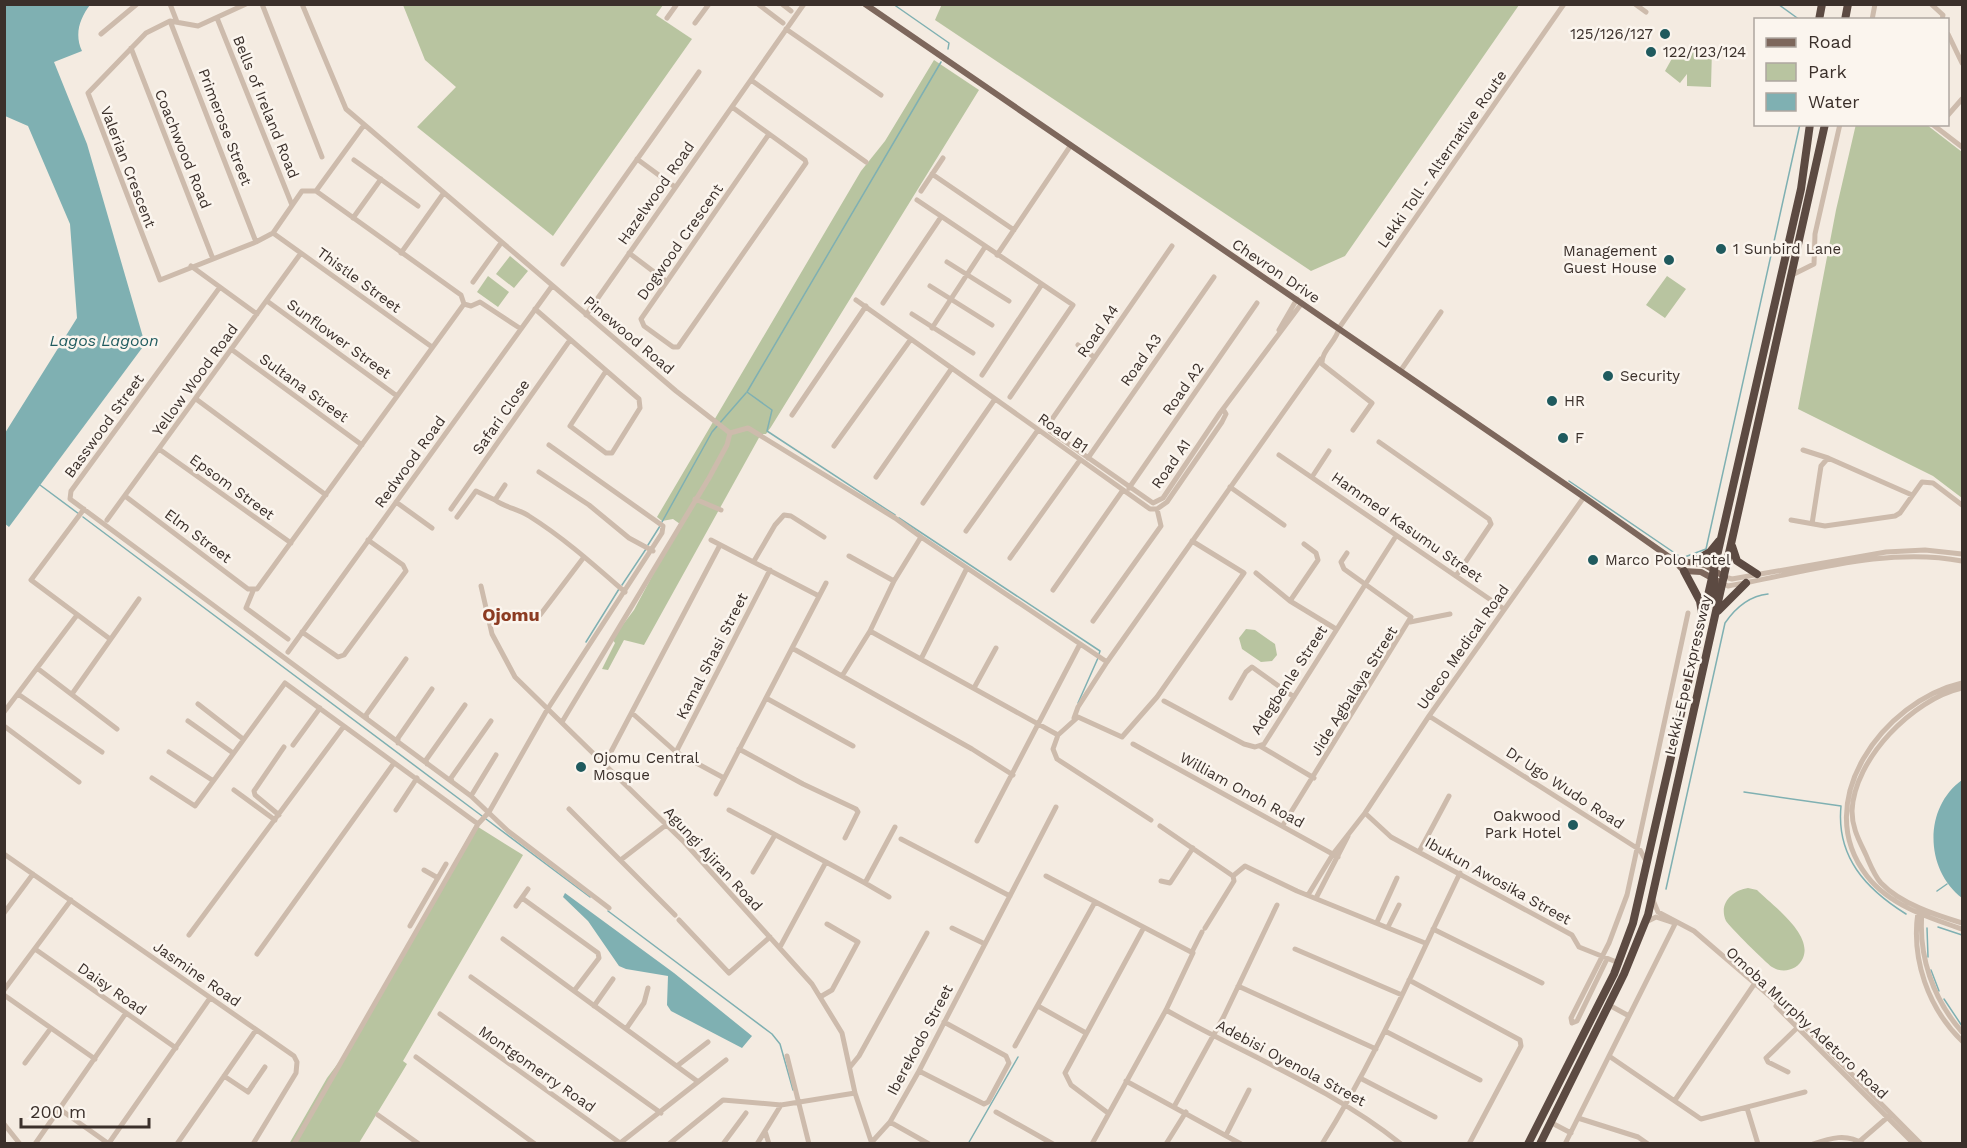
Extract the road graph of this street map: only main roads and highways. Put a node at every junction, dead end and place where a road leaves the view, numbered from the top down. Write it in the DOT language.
graph roads {
  1 [pos="865,4"];
  2 [pos="1810,126"];
  3 [pos="1825,126"];
  4 [pos="1730,500"];
  5 [pos="1731,536"];
  6 [pos="1721,537"];
  7 [pos="1672,559"];
  8 [pos="1693,562"];
  9 [pos="1684,571"];
  10 [pos="1757,574"];
  11 [pos="1718,576"];
  12 [pos="1746,583"];
  13 [pos="1715,617"];
  14 [pos="1703,624"];
  15 [pos="1700,678"];
  16 [pos="1530,1143"];
  17 [pos="1540,1143"];
  1 -- 7 [label="main road, Chevron Drive"];
  2 -- 4 [label="highway, Lekki-Epe Expressway"];
  3 -- 5 [label="highway, Lekki-Epe Expressway"];
  4 -- 6 [label="highway, Lekki-Epe Expressway"];
  4 -- 11 [label="highway"];
  5 -- 10 [label="highway"];
  5 -- 11 [label="highway, Lekki-Epe Expressway"];
  6 -- 8 [label="highway"];
  6 -- 11 [label="highway, Lekki-Epe Expressway"];
  7 -- 8 [label="main road, Chevron Drive"];
  7 -- 9 [label="main road, Chevron Drive"];
  8 -- 11 [label="main road, Chevron Drive"];
  9 -- 11 [label="main road"];
  9 -- 14 [label="highway"];
  11 -- 13 [label="highway, Lekki-Epe Expressway"];
  11 -- 14 [label="highway, Lekki-Epe Expressway"];
  11 -- 15 [label="highway"];
  12 -- 13 [label="highway"];
  13 -- 15 [label="highway, Lekki-Epe Expressway"];
  14 -- 16 [label="highway, Lekki-Epe Expressway"];
  15 -- 17 [label="highway, Lekki-Epe Expressway"];
}
